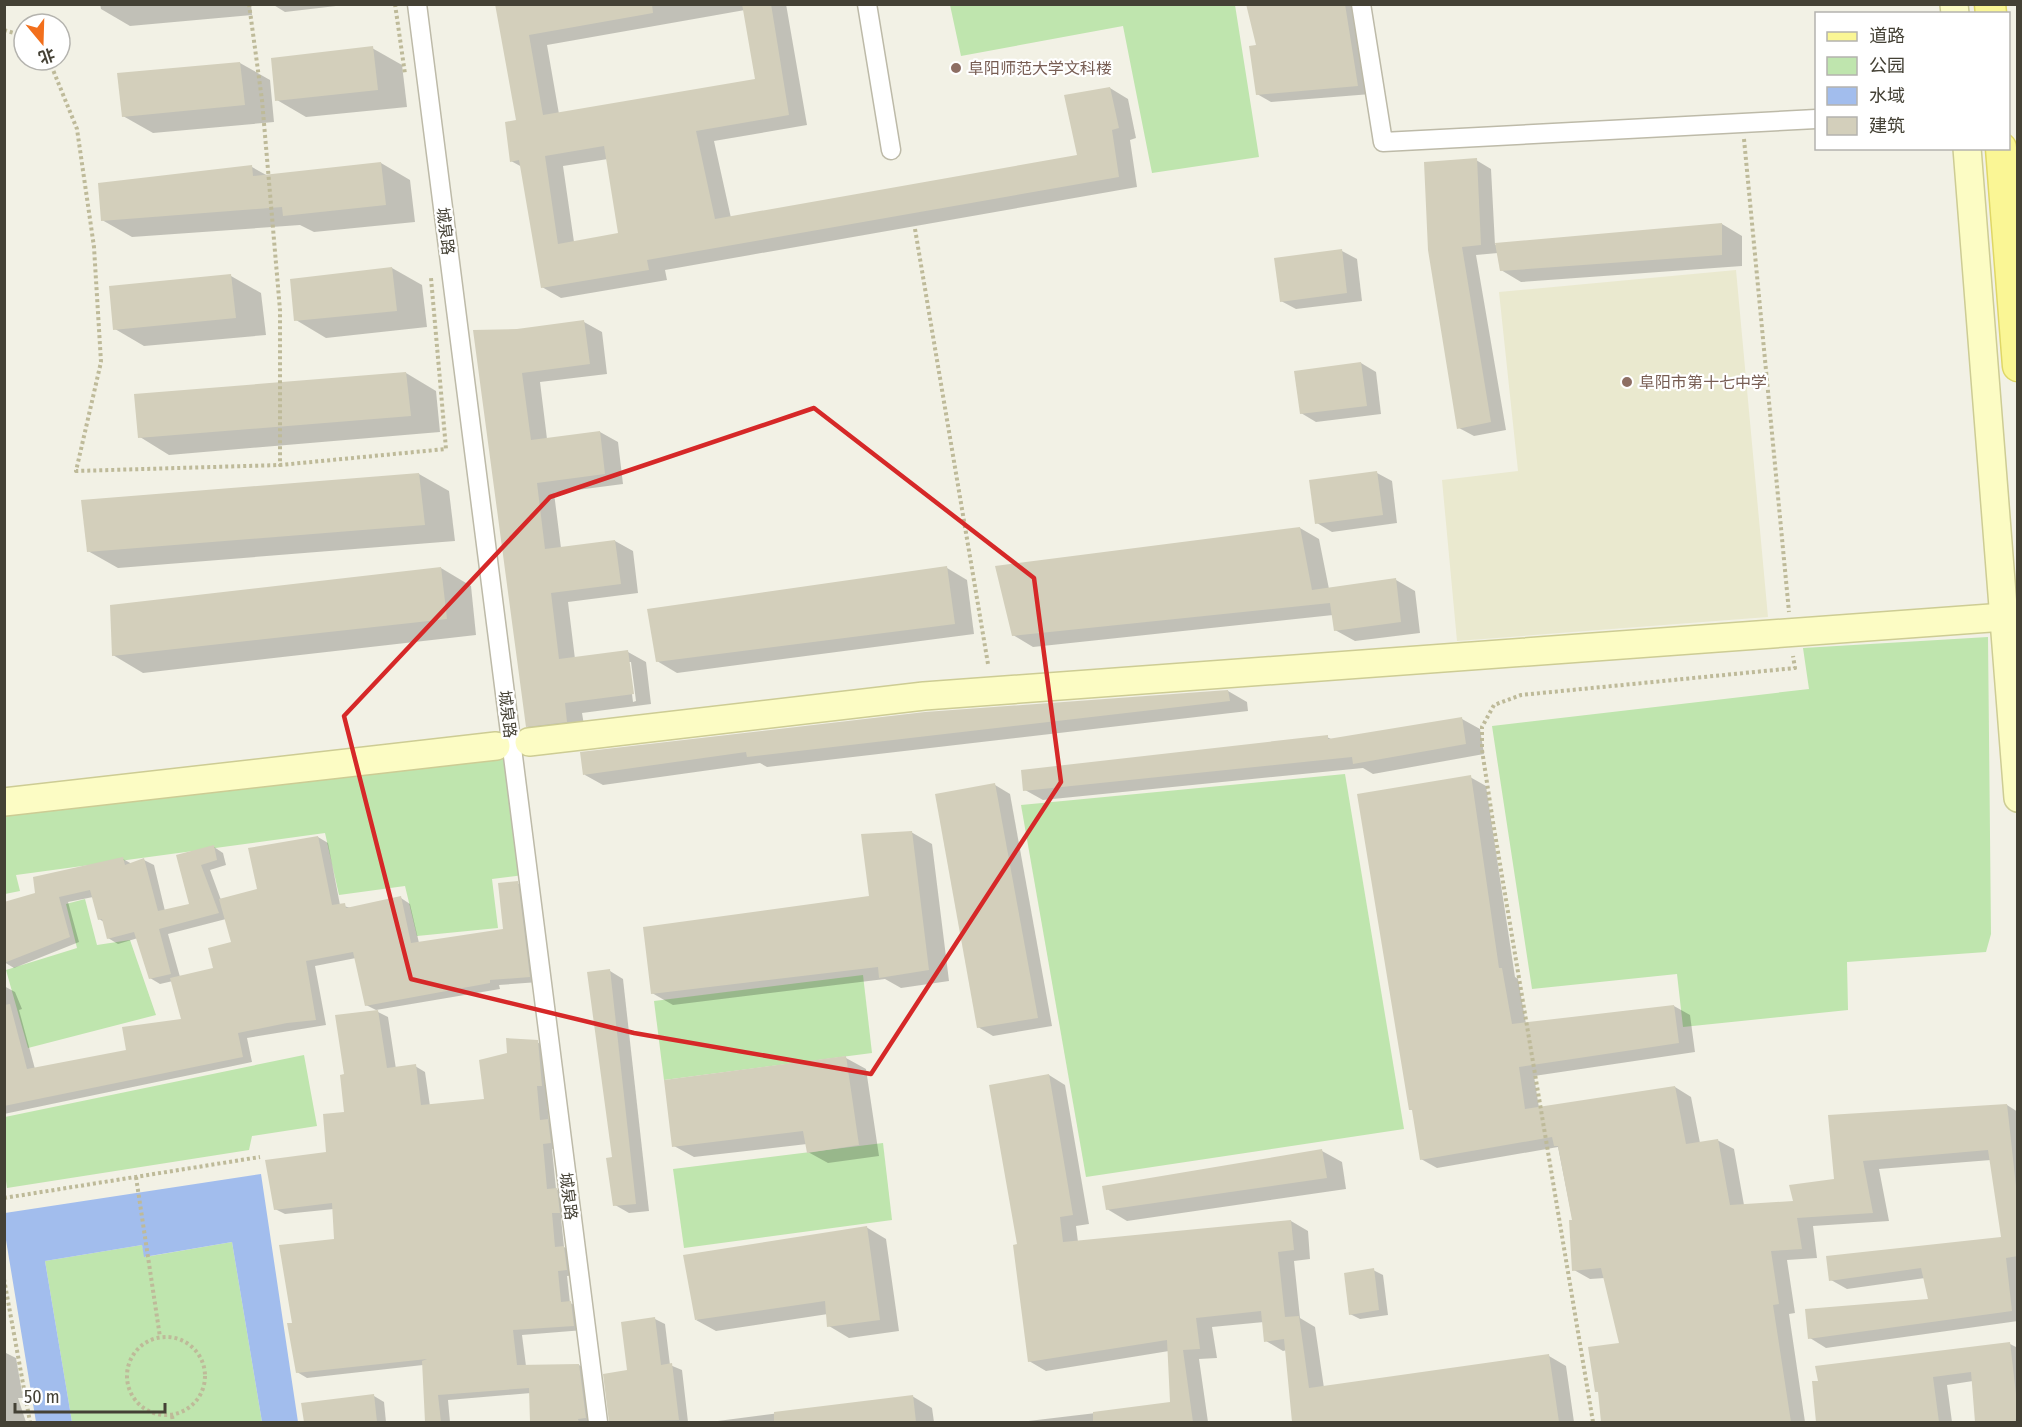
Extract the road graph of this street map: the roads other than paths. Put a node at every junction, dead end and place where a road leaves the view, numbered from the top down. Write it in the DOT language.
graph roads {
  1 [pos="417,4"];
  2 [pos="867,4"];
  3 [pos="1361,4"];
  4 [pos="1815,120"];
  5 [pos="891,150"];
  6 [pos="1967,150"];
  7 [pos="2001,150"];
  8 [pos="2018,366"];
  9 [pos="2010,617"];
  10 [pos="529,742"];
  11 [pos="496,746"];
  12 [pos="2018,798"];
  13 [pos="4,802"];
  14 [pos="598,1422"];
  1 -- 14 [label="street, 城泉路"];
  2 -- 5 [label="street"];
  3 -- 4 [label="street"];
  6 -- 9 [label="main road"];
  7 -- 8 [label="main road"];
  9 -- 10 [label="main road"];
  9 -- 12 [label="main road"];
  11 -- 13 [label="main road"];
}
